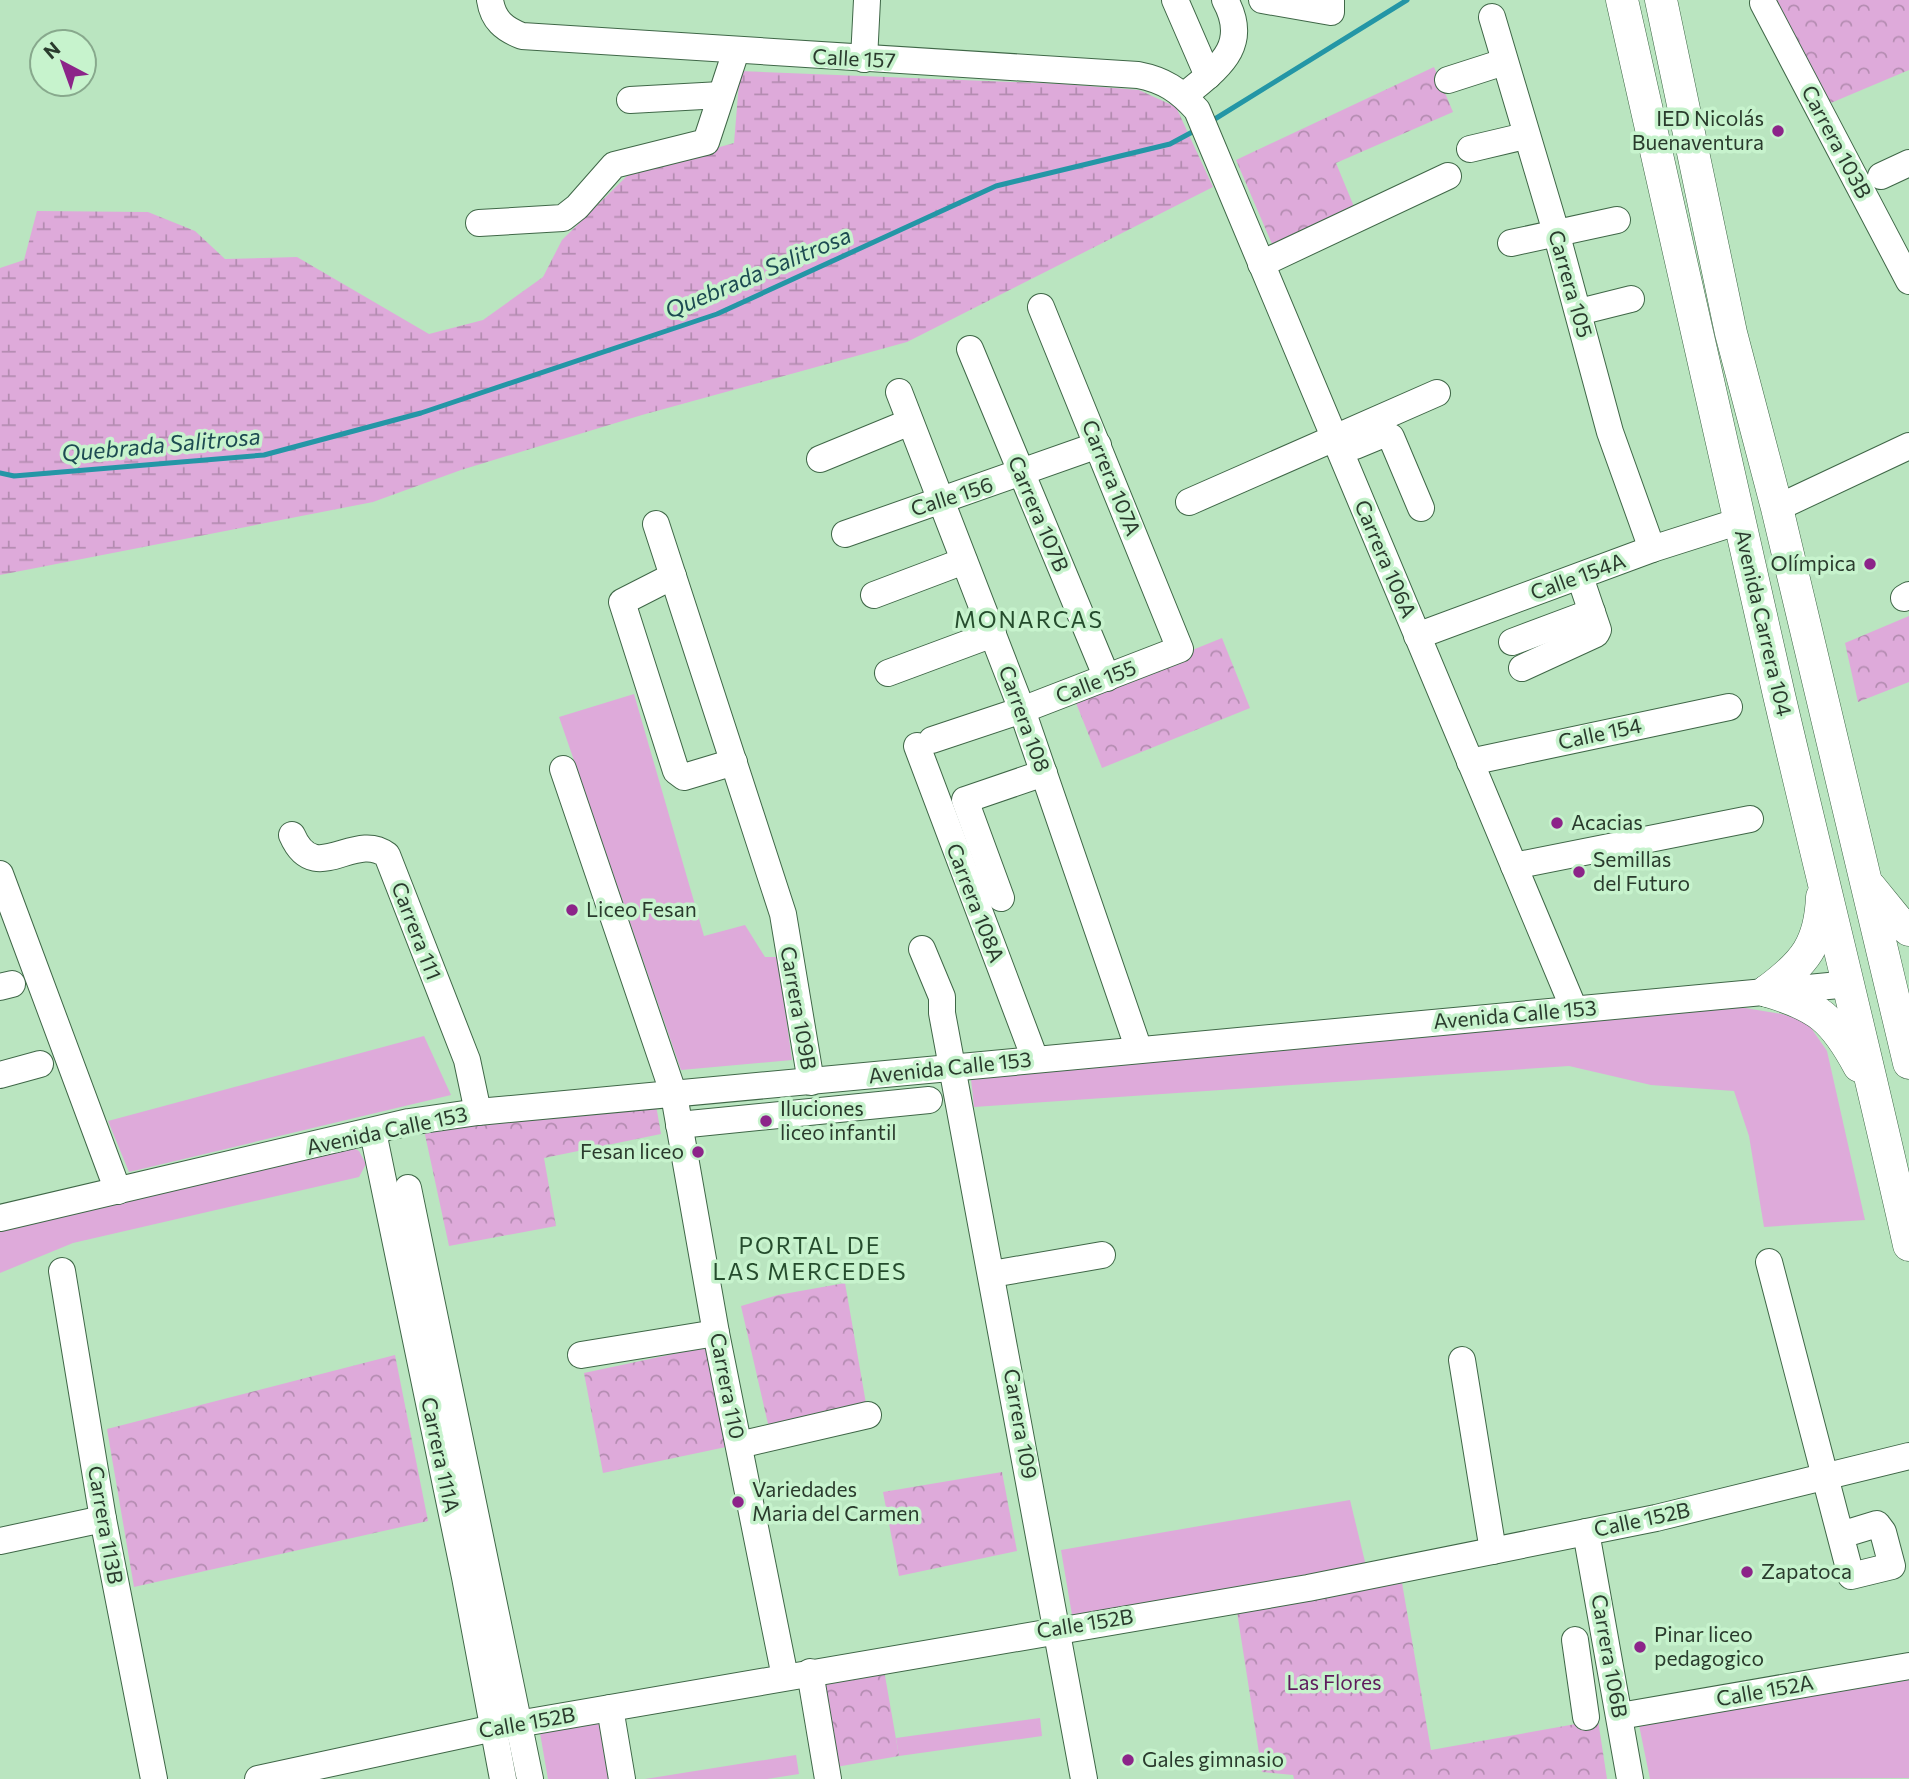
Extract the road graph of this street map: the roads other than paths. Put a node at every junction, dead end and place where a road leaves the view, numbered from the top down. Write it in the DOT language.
graph roads {
  1 [pos="490,0"];
  2 [pos="867,0"];
  3 [pos="1175,0"];
  4 [pos="1225,0"];
  5 [pos="1262,0"];
  6 [pos="1622,0"];
  7 [pos="1661,0"];
  8 [pos="1763,3"];
  9 [pos="1331,6"];
  10 [pos="1492,17"];
  11 [pos="736,51"];
  12 [pos="864,59"];
  13 [pos="1504,62"];
  14 [pos="1208,76"];
  15 [pos="1448,80"];
  16 [pos="721,95"];
  17 [pos="630,100"];
  18 [pos="1190,103"];
  19 [pos="1525,136"];
  20 [pos="1470,149"];
  21 [pos="1909,163"];
  22 [pos="1448,176"];
  23 [pos="1881,176"];
  24 [pos="1617,220"];
  25 [pos="479,223"];
  26 [pos="1556,232"];
  27 [pos="1511,243"];
  28 [pos="1261,264"];
  29 [pos="1909,281"];
  30 [pos="1632,299"];
  31 [pos="1041,307"];
  32 [pos="1579,312"];
  33 [pos="970,349"];
  34 [pos="898,392"];
  35 [pos="1437,393"];
  36 [pos="910,422"];
  37 [pos="1337,444"];
  38 [pos="1098,445"];
  39 [pos="1909,446"];
  40 [pos="820,459"];
  41 [pos="1022,474"];
  42 [pos="941,499"];
  43 [pos="1189,502"];
  44 [pos="1422,508"];
  45 [pos="1777,508"];
  46 [pos="1740,520"];
  47 [pos="656,524"];
  48 [pos="845,534"];
  49 [pos="1652,549"];
  50 [pos="964,561"];
  51 [pos="673,576"];
  52 [pos="1580,577"];
  53 [pos="874,595"];
  54 [pos="1592,612"];
  55 [pos="993,634"];
  56 [pos="1417,636"];
  57 [pos="1512,642"];
  58 [pos="1180,649"];
  59 [pos="1522,668"];
  60 [pos="888,673"];
  61 [pos="1107,678"];
  62 [pos="1729,706"];
  63 [pos="1022,710"];
  64 [pos="924,743"];
  65 [pos="734,762"];
  66 [pos="1470,762"];
  67 [pos="563,769"];
  68 [pos="1044,773"];
  69 [pos="1750,819"];
  70 [pos="292,835"];
  71 [pos="1514,866"];
  72 [pos="1823,874"];
  73 [pos="1864,879"];
  74 [pos="3,890"];
  75 [pos="1001,898"];
  76 [pos="1909,930"];
  77 [pos="922,949"];
  78 [pos="1899,973"];
  79 [pos="1850,984"];
  80 [pos="1767,991"];
  81 [pos="1574,1009"];
  82 [pos="1139,1050"];
  83 [pos="1035,1059"];
  84 [pos="1909,1063"];
  85 [pos="40,1064"];
  86 [pos="954,1068"];
  87 [pos="0,1075"];
  88 [pos="811,1082"];
  89 [pos="674,1095"];
  90 [pos="1873,1096"];
  91 [pos="929,1100"];
  92 [pos="478,1112"];
  93 [pos="679,1125"];
  94 [pos="373,1132"];
  95 [pos="408,1188"];
  96 [pos="118,1191"];
  97 [pos="0,1219"];
  98 [pos="1909,1245"];
  99 [pos="1102,1255"];
  100 [pos="1769,1262"];
  101 [pos="62,1270"];
  102 [pos="992,1274"];
  103 [pos="716,1333"];
  104 [pos="581,1355"];
  105 [pos="1462,1360"];
  106 [pos="868,1415"];
  107 [pos="739,1445"];
  108 [pos="1909,1456"];
  109 [pos="1827,1476"];
  110 [pos="103,1519"];
  111 [pos="1586,1532"];
  112 [pos="1841,1535"];
  113 [pos="0,1541"];
  114 [pos="1493,1551"];
  115 [pos="1058,1629"];
  116 [pos="1575,1640"];
  117 [pos="1909,1666"];
  118 [pos="1612,1670"];
  119 [pos="798,1675"];
  120 [pos="1581,1675"];
  121 [pos="610,1708"];
  122 [pos="1620,1716"];
  123 [pos="1586,1717"];
  124 [pos="507,1726"];
  125 [pos="154,1779"];
  126 [pos="258,1779"];
  127 [pos="503,1779"];
  128 [pos="530,1779"];
  129 [pos="622,1779"];
  130 [pos="828,1779"];
  131 [pos="1084,1779"];
  132 [pos="1630,1779"];
  1 -- 11 [label="street, Calle 157"];
  2 -- 12 [label="street"];
  3 -- 14 [label="street"];
  4 -- 14 [label="street"];
  5 -- 9 [label="street"];
  6 -- 46 [label="main road, Avenida Carrera 104"];
  7 -- 45 [label="main road, Avenida Carrera 104"];
  8 -- 29 [label="street, Carrera 103B"];
  10 -- 13 [label="street, Carrera 105"];
  11 -- 12 [label="street, Calle 157"];
  11 -- 16 [label="street"];
  12 -- 18 [label="street, Calle 157"];
  13 -- 15 [label="street"];
  13 -- 19 [label="street, Carrera 105"];
  14 -- 18 [label="street"];
  16 -- 17 [label="street"];
  16 -- 25 [label="street"];
  18 -- 28 [label="street, Carrera 106A"];
  19 -- 20 [label="street"];
  19 -- 26 [label="street, Carrera 105"];
  21 -- 23 [label="street"];
  22 -- 28 [label="street"];
  24 -- 26 [label="street"];
  26 -- 27 [label="street"];
  26 -- 32 [label="street, Carrera 105"];
  28 -- 37 [label="street, Carrera 106A"];
  30 -- 32 [label="street"];
  31 -- 38 [label="street, Carrera 107A"];
  32 -- 49 [label="street, Carrera 105"];
  33 -- 41 [label="street, Carrera 107B"];
  34 -- 36 [label="street, Carrera 108"];
  35 -- 37 [label="street"];
  36 -- 40 [label="street"];
  36 -- 42 [label="street, Carrera 108"];
  37 -- 43 [label="street"];
  37 -- 44 [label="street"];
  37 -- 56 [label="street, Carrera 106A"];
  38 -- 41 [label="street, Calle 156"];
  38 -- 58 [label="street, Carrera 107A"];
  39 -- 45 [label="street"];
  41 -- 42 [label="street, Calle 156"];
  41 -- 61 [label="street, Carrera 107B"];
  42 -- 48 [label="street, Calle 156"];
  42 -- 50 [label="street, Carrera 108"];
  45 -- 73 [label="main road, Avenida Carrera 104"];
  46 -- 49 [label="street, Calle 154A"];
  46 -- 72 [label="main road, Avenida Carrera 104"];
  47 -- 51 [label="street, Carrera 109B"];
  49 -- 52 [label="street, Calle 154A"];
  50 -- 53 [label="street"];
  50 -- 55 [label="street, Carrera 108"];
  51 -- 65 [label="street, Carrera 109B"];
  51 -- 65 [label="street"];
  52 -- 54 [label="street"];
  52 -- 56 [label="street, Calle 154A"];
  54 -- 57 [label="street"];
  54 -- 59 [label="street"];
  55 -- 60 [label="street"];
  55 -- 63 [label="street, Carrera 108"];
  56 -- 66 [label="street, Carrera 106A"];
  58 -- 61 [label="street, Calle 155"];
  61 -- 63 [label="street, Calle 155"];
  62 -- 66 [label="street, Calle 154"];
  63 -- 64 [label="street, Calle 155"];
  63 -- 68 [label="street, Carrera 108"];
  64 -- 83 [label="street, Carrera 108A"];
  65 -- 88 [label="street, Carrera 109B"];
  66 -- 71 [label="street, Carrera 106A"];
  67 -- 89 [label="street, Carrera 110"];
  68 -- 75 [label="street"];
  68 -- 82 [label="street, Carrera 108"];
  69 -- 71 [label="street"];
  70 -- 92 [label="street, Carrera 111"];
  71 -- 81 [label="street, Carrera 106A"];
  72 -- 79 [label="main road, Avenida Carrera 104"];
  72 -- 80 [label="main road"];
  73 -- 76 [label="main road"];
  73 -- 78 [label="main road, Avenida Carrera 104"];
  74 -- 96 [label="street"];
  77 -- 86 [label="street, Carrera 109"];
  78 -- 79 [label="main road, Avenida Calle 153"];
  78 -- 84 [label="main road, Avenida Carrera 104"];
  79 -- 80 [label="street, Avenida Calle 153"];
  79 -- 90 [label="main road, Avenida Carrera 104"];
  80 -- 81 [label="street, Avenida Calle 153"];
  80 -- 90 [label="main road"];
  81 -- 82 [label="street, Avenida Calle 153"];
  82 -- 83 [label="street, Avenida Calle 153"];
  83 -- 86 [label="street, Avenida Calle 153"];
  85 -- 87 [label="street"];
  86 -- 88 [label="street, Avenida Calle 153"];
  86 -- 102 [label="street, Carrera 109"];
  88 -- 89 [label="street, Avenida Calle 153"];
  89 -- 92 [label="street, Avenida Calle 153"];
  89 -- 93 [label="street, Carrera 110"];
  90 -- 98 [label="main road, Avenida Carrera 104"];
  91 -- 93 [label="street, Avenida Calle 153"];
  92 -- 94 [label="street, Avenida Calle 153"];
  93 -- 103 [label="street, Carrera 110"];
  94 -- 96 [label="street, Avenida Calle 153"];
  94 -- 124 [label="street, Carrera 111A"];
  95 -- 124 [label="street, Carrera 111A"];
  96 -- 97 [label="street, Avenida Calle 153"];
  99 -- 102 [label="street"];
  100 -- 109 [label="street"];
  101 -- 110 [label="street, Carrera 113B"];
  102 -- 115 [label="street, Carrera 109"];
  103 -- 104 [label="street"];
  103 -- 107 [label="street, Carrera 110"];
  105 -- 114 [label="street"];
  106 -- 107 [label="street"];
  107 -- 119 [label="street, Carrera 110"];
  108 -- 109 [label="street, Calle 152B"];
  109 -- 111 [label="street, Calle 152B"];
  109 -- 112 [label="street"];
  110 -- 113 [label="street"];
  110 -- 125 [label="street, Carrera 113B"];
  111 -- 114 [label="street, Calle 152B"];
  111 -- 118 [label="street, Carrera 106B"];
  114 -- 115 [label="street, Calle 152B"];
  115 -- 119 [label="street, Calle 152B"];
  115 -- 131 [label="street, Carrera 109"];
  116 -- 120 [label="street"];
  117 -- 122 [label="street, Calle 152A"];
  118 -- 120 [label="street"];
  118 -- 122 [label="street, Carrera 106B"];
  119 -- 121 [label="street, Calle 152B"];
  119 -- 130 [label="street, Carrera 110"];
  120 -- 123 [label="street"];
  121 -- 124 [label="street, Calle 152B"];
  121 -- 129 [label="street"];
  122 -- 132 [label="street, Carrera 106B"];
  124 -- 126 [label="street, Calle 152B"];
  124 -- 127 [label="street, Carrera 111A"];
  124 -- 128 [label="street, Carrera 111A"];
}
